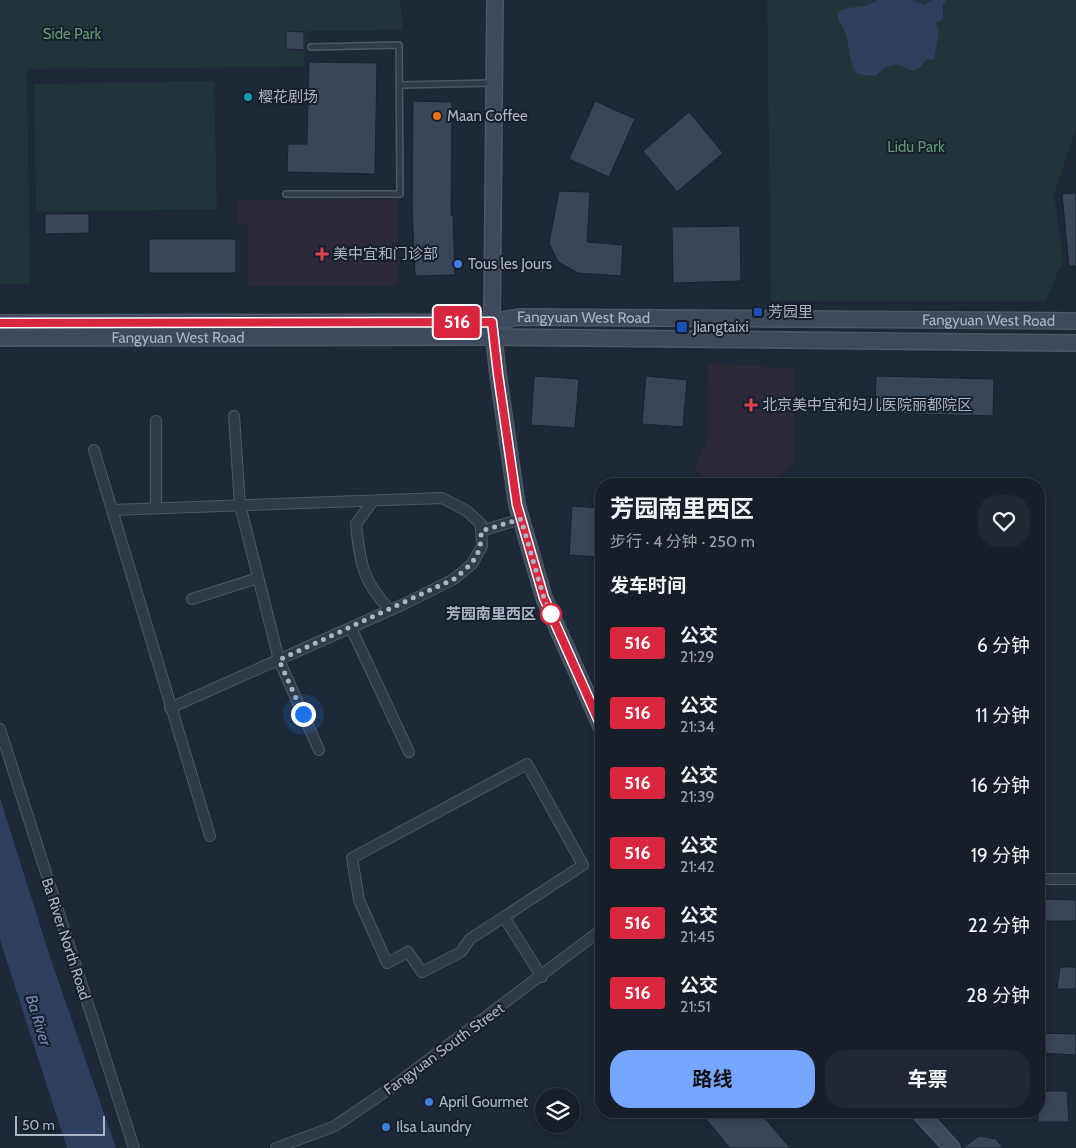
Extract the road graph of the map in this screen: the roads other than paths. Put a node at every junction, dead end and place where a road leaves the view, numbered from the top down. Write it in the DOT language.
graph roads {
  1 [pos="495,0"];
  2 [pos="311,48"];
  3 [pos="494,83"];
  4 [pos="401,85"];
  5 [pos="286,194"];
  6 [pos="1076,321"];
  7 [pos="0,323"];
  8 [pos="493,329"];
  9 [pos="0,338"];
  10 [pos="1076,343"];
  11 [pos="234,416"];
  12 [pos="156,421"];
  13 [pos="94,450"];
  14 [pos="372,502"];
  15 [pos="240,505"];
  16 [pos="156,508"];
  17 [pos="112,510"];
  18 [pos="521,519"];
  19 [pos="481,531"];
  20 [pos="258,578"];
  21 [pos="192,599"];
  22 [pos="390,610"];
  23 [pos="351,628"];
  24 [pos="279,660"];
  25 [pos="170,708"];
  26 [pos="595,713"];
  27 [pos="0,729"];
  28 [pos="319,750"];
  29 [pos="408,752"];
  30 [pos="210,836"];
  31 [pos="1045,879"];
  32 [pos="1076,879"];
  33 [pos="504,917"];
  34 [pos="595,935"];
  35 [pos="542,977"];
  36 [pos="924,1118"];
  37 [pos="134,1148"];
  38 [pos="276,1148"];
  39 [pos="952,1148"];
  1 -- 3 [label="main road"];
  2 -- 4 [label="lane"];
  3 -- 4 [label="lane"];
  3 -- 8 [label="main road"];
  4 -- 5 [label="lane"];
  6 -- 8 [label="main road, Fangyuan West Road"];
  7 -- 8 [label="main road, Fangyuan West Road"];
  8 -- 9 [label="main road, Fangyuan West Road"];
  8 -- 10 [label="main road, Fangyuan West Road"];
  8 -- 18 [label="main road"];
  11 -- 15 [label="street"];
  12 -- 16 [label="street"];
  13 -- 17 [label="street"];
  14 -- 15 [label="street"];
  14 -- 19 [label="street"];
  14 -- 22 [label="street"];
  15 -- 16 [label="street"];
  15 -- 20 [label="street"];
  16 -- 17 [label="street"];
  17 -- 25 [label="street"];
  18 -- 19 [label="street"];
  18 -- 26 [label="main road"];
  19 -- 22 [label="street"];
  20 -- 21 [label="street"];
  20 -- 24 [label="street"];
  22 -- 23 [label="street"];
  23 -- 24 [label="street"];
  23 -- 29 [label="street"];
  24 -- 25 [label="street"];
  24 -- 28 [label="street"];
  25 -- 30 [label="street"];
  27 -- 37 [label="street, Ba River North Road"];
  31 -- 32 [label="street"];
  33 -- 33 [label="street"];
  33 -- 35 [label="street"];
  34 -- 35 [label="street, Fangyuan South Street"];
  35 -- 38 [label="street, Fangyuan South Street"];
  36 -- 39 [label="main road"];
}
